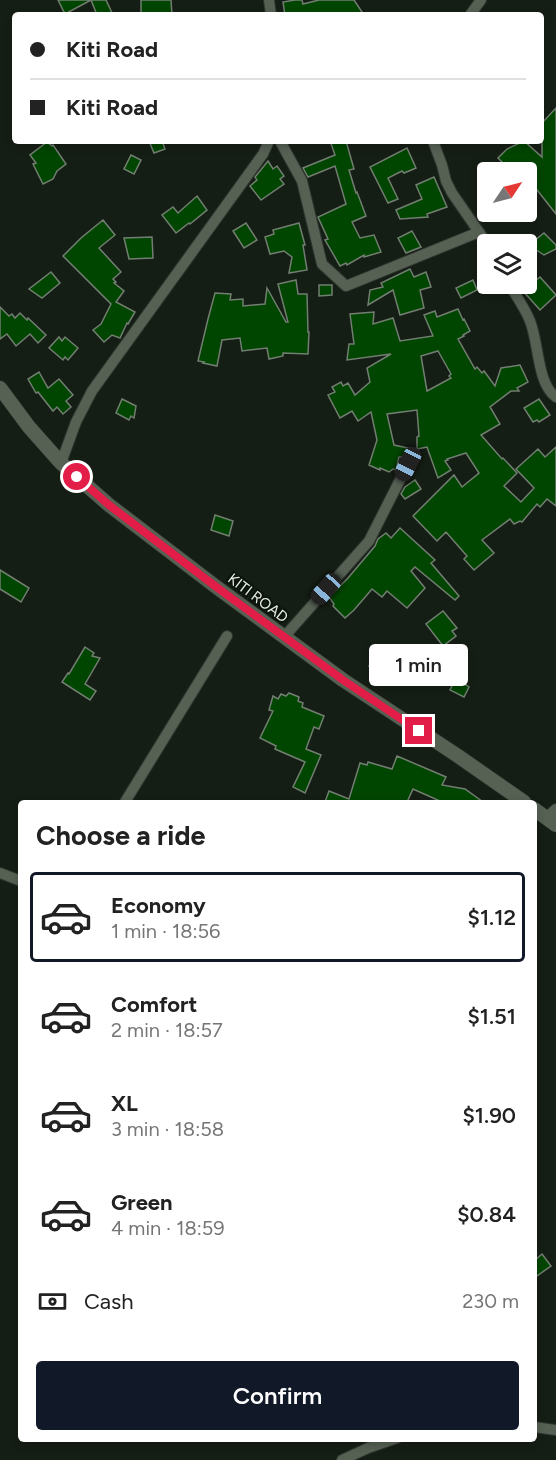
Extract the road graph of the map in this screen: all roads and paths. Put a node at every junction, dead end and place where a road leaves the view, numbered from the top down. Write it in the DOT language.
graph roads {
  1 [pos="268,144"];
  2 [pos="282,144"];
  3 [pos="434,144"];
  4 [pos="479,232"];
  5 [pos="515,294"];
  6 [pos="0,388"];
  7 [pos="556,398"];
  8 [pos="61,463"];
  9 [pos="408,464"];
  10 [pos="227,636"];
  11 [pos="284,637"];
  12 [pos="125,800"];
  13 [pos="521,800"];
  14 [pos="537,810"];
  15 [pos="553,817"];
  16 [pos="0,873"];
  17 [pos="18,880"];
  18 [pos="537,1427"];
  19 [pos="556,1430"];
  20 [pos="385,1442"];
  21 [pos="342,1460"];
  1 -- 8 [label="street"];
  2 -- 4 [label="street"];
  3 -- 4 [label="street"];
  5 -- 7 [label="street"];
  6 -- 8 [label="street, KITI ROAD"];
  8 -- 11 [label="street, KITI ROAD"];
  9 -- 11 [label="street"];
  10 -- 12 [label="street"];
  11 -- 13 [label="street, KITI ROAD"];
  14 -- 15 [label="street"];
  16 -- 17 [label="street"];
  18 -- 19 [label="street"];
  20 -- 21 [label="street"];
}
